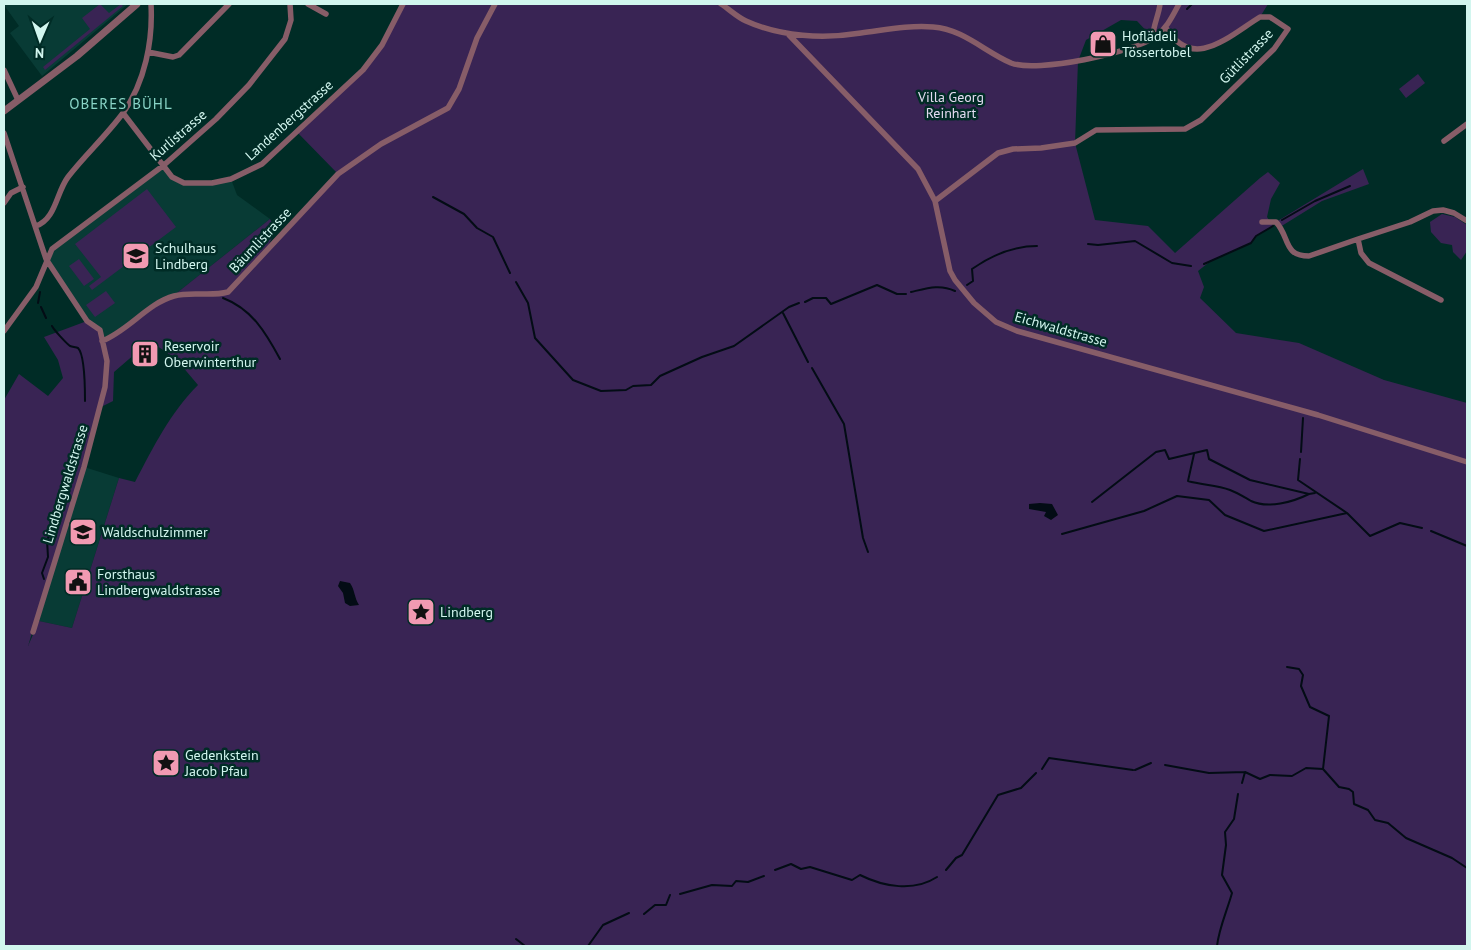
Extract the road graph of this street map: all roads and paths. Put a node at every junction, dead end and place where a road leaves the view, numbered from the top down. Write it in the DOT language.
graph roads {
  1 [pos="137,4"];
  2 [pos="151,4"];
  3 [pos="228,4"];
  4 [pos="290,4"];
  5 [pos="308,4"];
  6 [pos="403,4"];
  7 [pos="495,4"];
  8 [pos="721,4"];
  9 [pos="1160,4"];
  10 [pos="1178,4"];
  11 [pos="326,14"];
  12 [pos="1166,28"];
  13 [pos="789,35"];
  14 [pos="1153,38"];
  15 [pos="148,52"];
  16 [pos="4,70"];
  17 [pos="18,100"];
  18 [pos="4,110"];
  19 [pos="123,112"];
  20 [pos="1467,124"];
  21 [pos="4,133"];
  22 [pos="1444,141"];
  23 [pos="164,164"];
  24 [pos="22,186"];
  25 [pos="4,202"];
  26 [pos="935,202"];
  27 [pos="1467,221"];
  28 [pos="1262,222"];
  29 [pos="36,226"];
  30 [pos="1358,239"];
  31 [pos="46,259"];
  32 [pos="1442,300"];
  33 [pos="4,331"];
  34 [pos="102,341"];
  35 [pos="1467,462"];
  36 [pos="33,632"];
  1 -- 17 [label="street"];
  2 -- 15 [label="street"];
  3 -- 15 [label="street"];
  4 -- 23 [label="street, Kurlistrasse"];
  5 -- 11 [label="street"];
  6 -- 23 [label="street, Landenbergstrasse"];
  7 -- 34 [label="street, Bäumlistrasse"];
  8 -- 13 [label="street"];
  9 -- 14 [label="street"];
  10 -- 12 [label="street"];
  12 -- 14 [label="street"];
  12 -- 26 [label="street, Gütlistrasse"];
  13 -- 14 [label="street"];
  13 -- 26 [label="street, Eichwaldstrasse"];
  15 -- 19 [label="street"];
  16 -- 17 [label="street"];
  17 -- 18 [label="street"];
  19 -- 23 [label="street, Landenbergstrasse"];
  19 -- 29 [label="street"];
  20 -- 22 [label="street"];
  21 -- 24 [label="street"];
  23 -- 31 [label="street, Kurlistrasse"];
  24 -- 25 [label="street"];
  24 -- 29 [label="street"];
  26 -- 35 [label="street, Eichwaldstrasse"];
  27 -- 30 [label="street"];
  28 -- 30 [label="street"];
  29 -- 31 [label="street"];
  30 -- 32 [label="street"];
  31 -- 33 [label="street"];
  31 -- 34 [label="street"];
  34 -- 36 [label="street, Lindbergwaldstrasse"];
}
